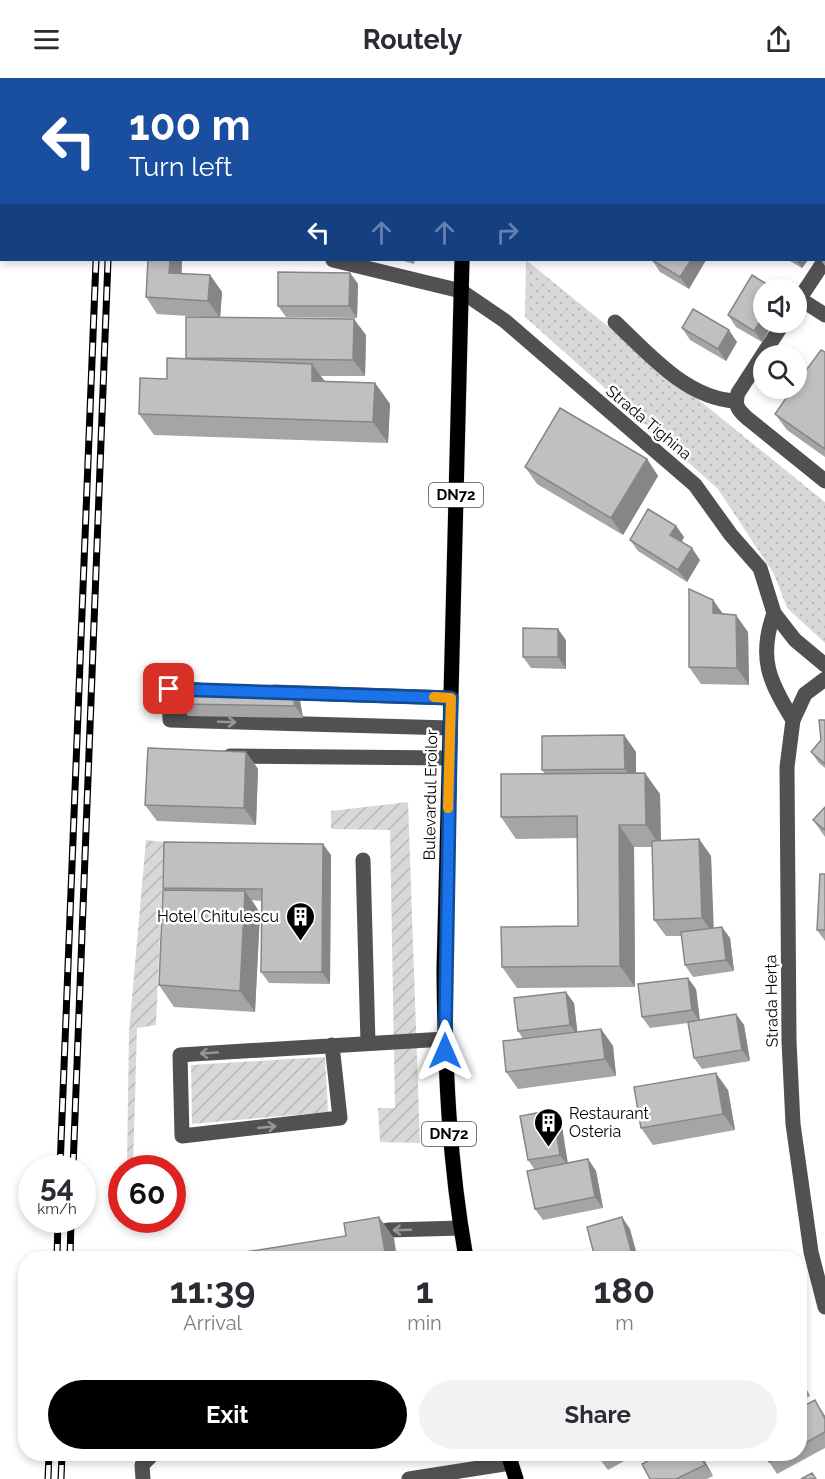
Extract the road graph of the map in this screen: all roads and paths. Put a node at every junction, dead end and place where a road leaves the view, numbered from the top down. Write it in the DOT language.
graph roads {
  1 [pos="337,261"];
  2 [pos="462,261"];
  3 [pos="824,261"];
  4 [pos="807,287"];
  5 [pos="461,291"];
  6 [pos="807,306"];
  7 [pos="825,315"];
  8 [pos="615,322"];
  9 [pos="777,333"];
  10 [pos="735,401"];
  11 [pos="825,481"];
  12 [pos="774,613"];
  13 [pos="825,664"];
  14 [pos="825,679"];
  15 [pos="213,691"];
  16 [pos="256,692"];
  17 [pos="451,698"];
  18 [pos="793,720"];
  19 [pos="450,728"];
  20 [pos="217,756"];
  21 [pos="449,758"];
  22 [pos="363,860"];
  23 [pos="445,1039"];
  24 [pos="368,1043"];
  25 [pos="332,1045"];
  26 [pos="461,1228"];
  27 [pos="356,1237"];
  28 [pos="465,1251"];
  29 [pos="825,1307"];
  30 [pos="146,1461"];
  31 [pos="495,1461"];
  32 [pos="510,1461"];
  33 [pos="142,1479"];
  34 [pos="409,1479"];
  35 [pos="516,1479"];
  1 -- 5 [label="street"];
  2 -- 5 [label="main road, Bulevardul Eroilor / DN72"];
  3 -- 4 [label="street"];
  5 -- 12 [label="street, Strada Tighina"];
  5 -- 17 [label="main road, Bulevardul Eroilor / DN72"];
  6 -- 7 [label="street"];
  8 -- 10 [label="street"];
  9 -- 10 [label="street"];
  10 -- 11 [label="street"];
  12 -- 13 [label="street"];
  12 -- 18 [label="street"];
  14 -- 18 [label="street, Strada Herța"];
  15 -- 19 [label="street, one-way"];
  16 -- 17 [label="street"];
  17 -- 19 [label="main road, Bulevardul Eroilor / DN72"];
  18 -- 29 [label="street, Strada Herța"];
  19 -- 21 [label="main road, Bulevardul Eroilor / DN72"];
  20 -- 21 [label="street"];
  21 -- 23 [label="main road, Bulevardul Eroilor / DN72"];
  22 -- 24 [label="street"];
  23 -- 24 [label="street"];
  23 -- 26 [label="main road, Bulevardul Eroilor / DN72"];
  24 -- 25 [label="street"];
  25 -- 25 [label="street, one-way"];
  26 -- 27 [label="street, one-way"];
  26 -- 28 [label="main road, Bulevardul Eroilor / DN72"];
  30 -- 33 [label="street"];
  31 -- 34 [label="street"];
  32 -- 35 [label="main road"];
}
